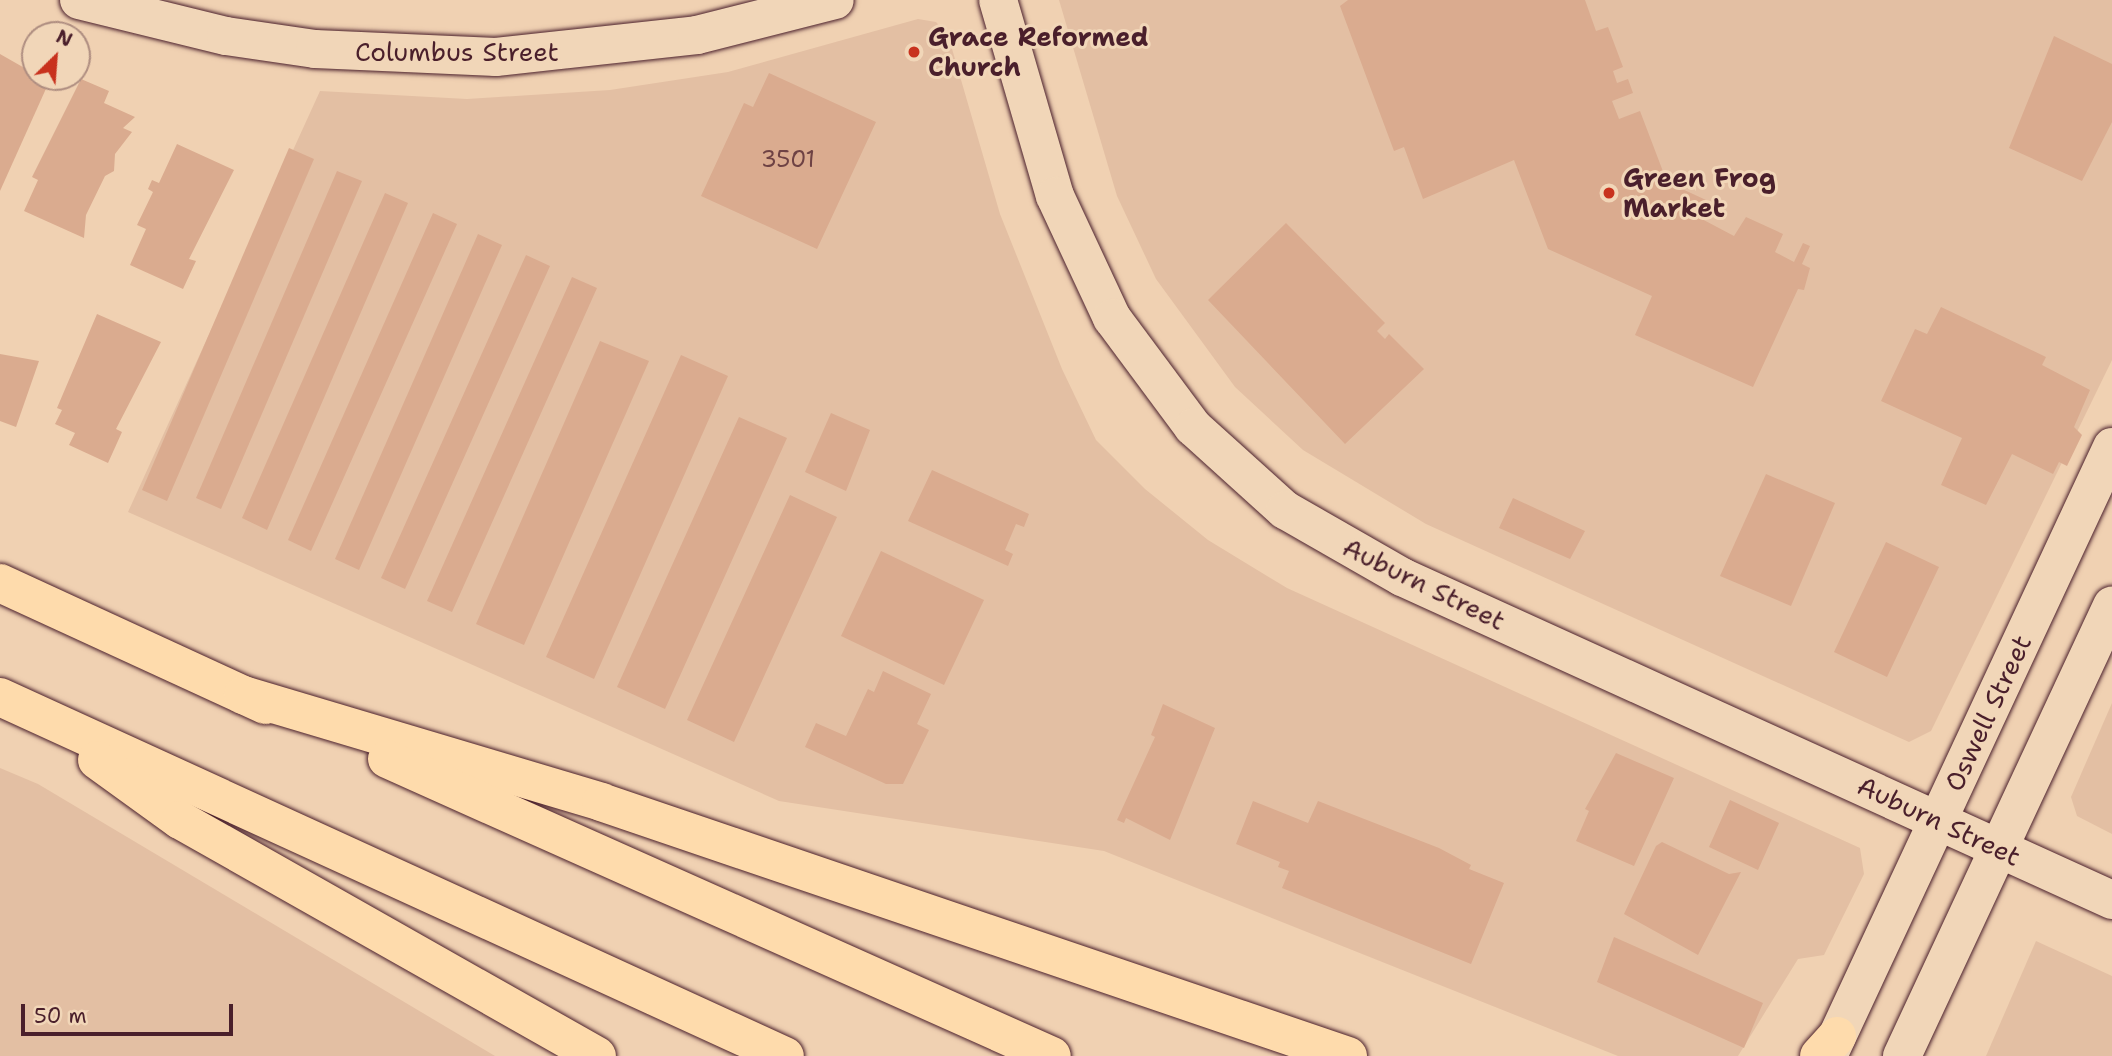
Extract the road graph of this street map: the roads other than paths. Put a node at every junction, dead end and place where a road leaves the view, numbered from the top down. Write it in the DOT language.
graph roads {
  1 [pos="79,0"];
  2 [pos="835,0"];
  3 [pos="998,0"];
  4 [pos="2112,447"];
  5 [pos="0,583"];
  6 [pos="2112,605"];
  7 [pos="243,695"];
  8 [pos="12,703"];
  9 [pos="1938,819"];
  10 [pos="2000,850"];
  11 [pos="2112,900"];
  12 [pos="1828,1049"];
  13 [pos="597,1056"];
  14 [pos="785,1056"];
  15 [pos="1052,1056"];
  16 [pos="1348,1056"];
  17 [pos="1902,1056"];
  1 -- 2 [label="main road, Columbus Street"];
  3 -- 9 [label="main road, Auburn Street"];
  4 -- 9 [label="main road, Oswell Street"];
  5 -- 7 [label="highway"];
  6 -- 10 [label="main road"];
  7 -- 15 [label="highway"];
  7 -- 16 [label="highway"];
  8 -- 13 [label="highway"];
  8 -- 14 [label="highway"];
  9 -- 10 [label="main road, Auburn Street"];
  9 -- 12 [label="main road, Oswell Street"];
  10 -- 11 [label="main road, Auburn Street"];
  10 -- 17 [label="main road"];
}
